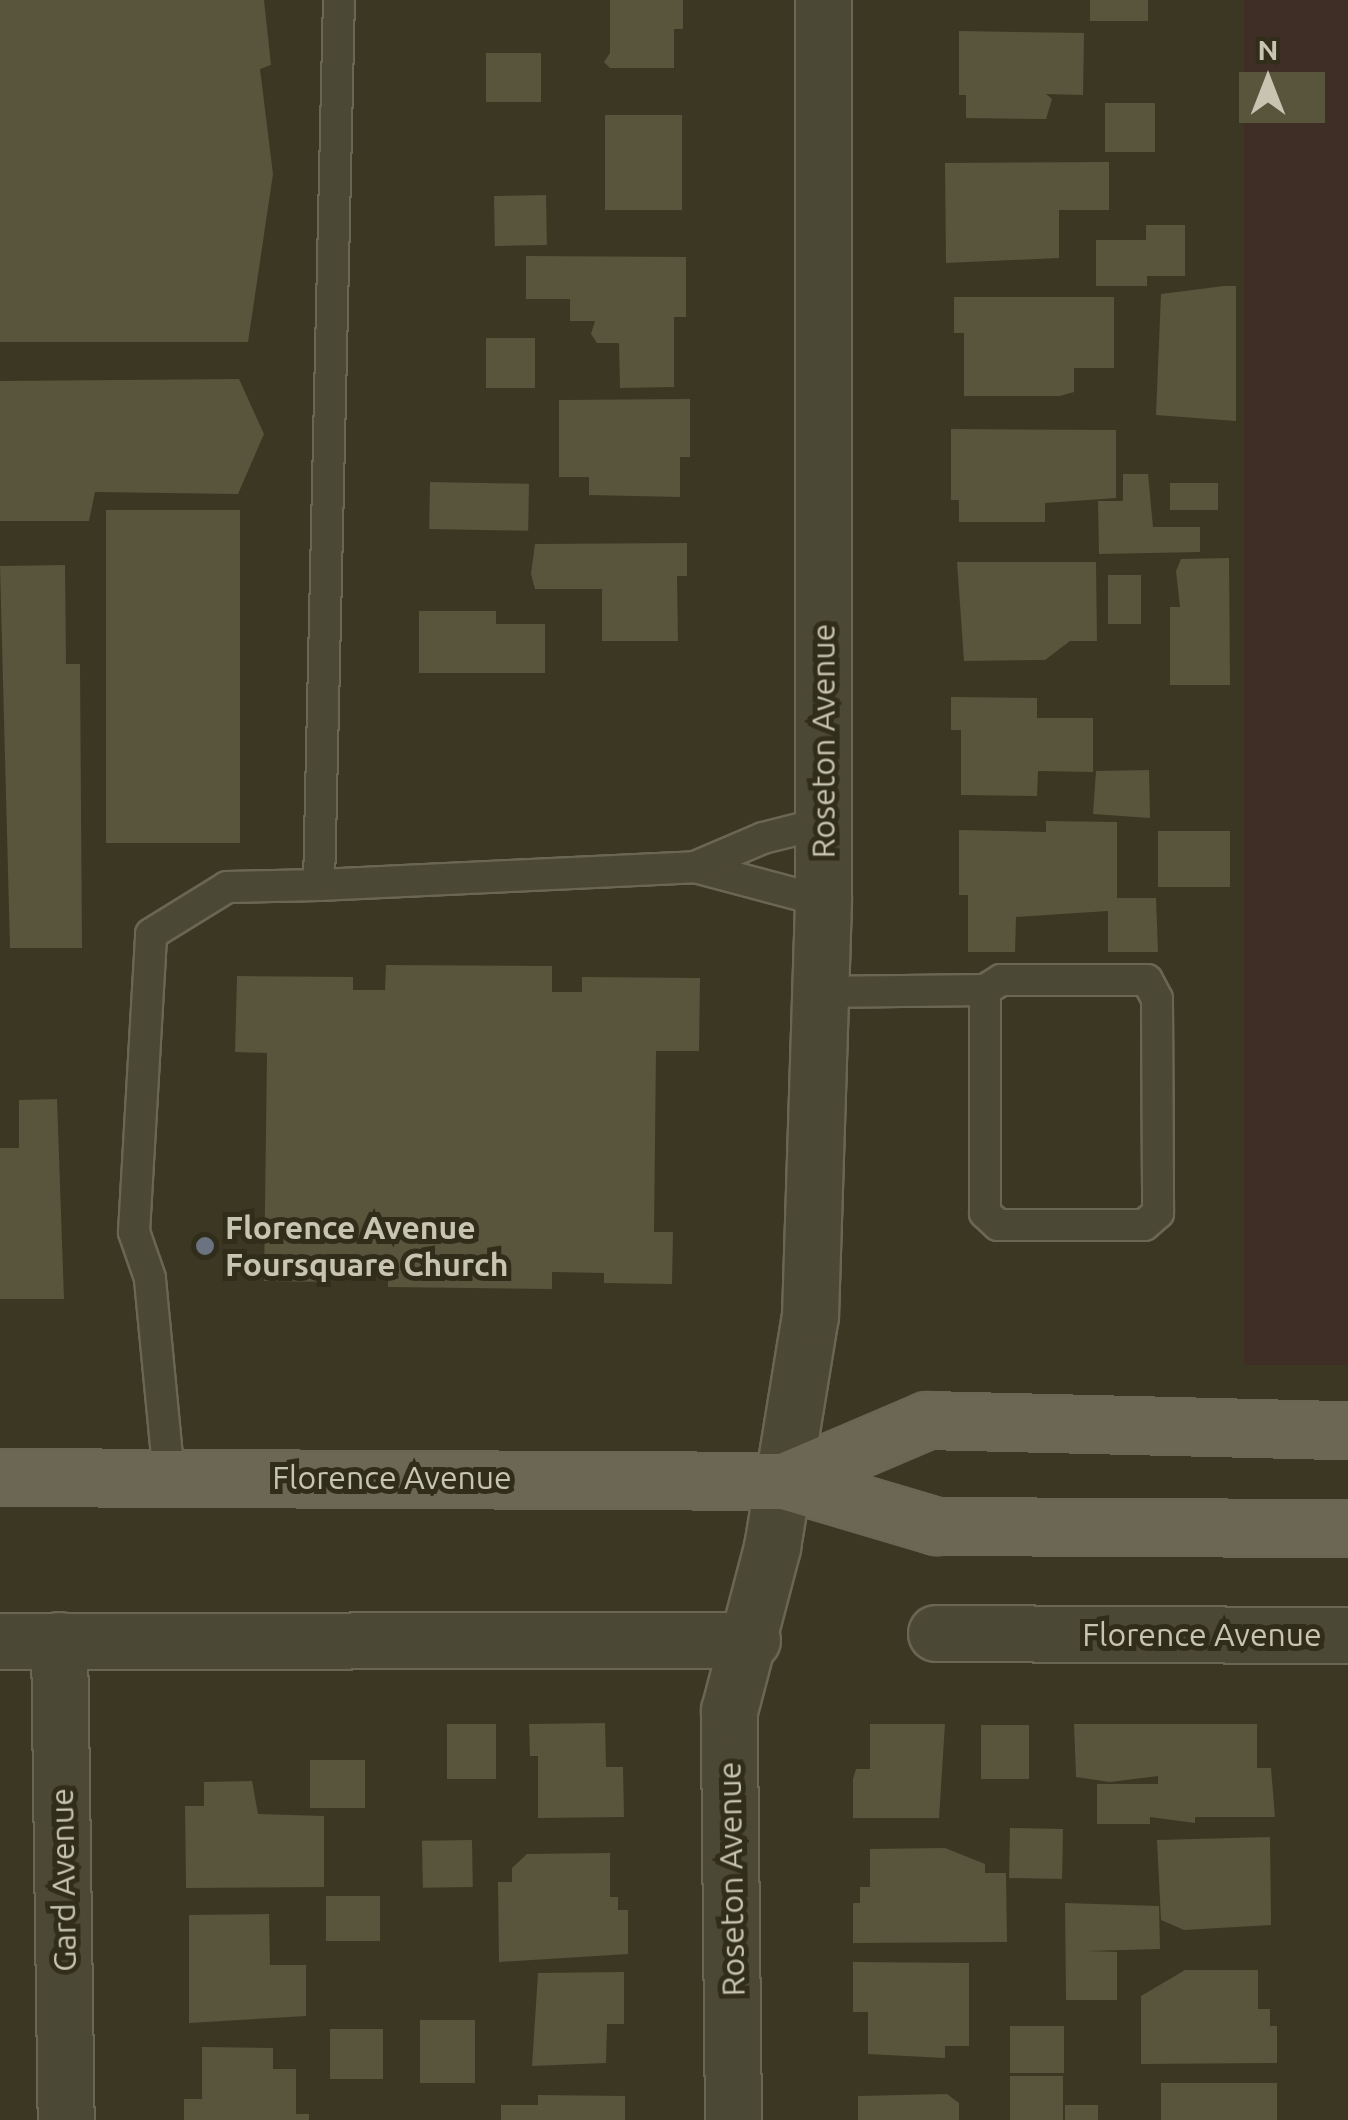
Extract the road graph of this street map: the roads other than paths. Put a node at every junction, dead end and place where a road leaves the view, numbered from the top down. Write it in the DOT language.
graph roads {
  1 [pos="339,0"];
  2 [pos="822,0"];
  3 [pos="822,823"];
  4 [pos="696,867"];
  5 [pos="319,885"];
  6 [pos="822,901"];
  7 [pos="985,990"];
  8 [pos="819,992"];
  9 [pos="1348,1430"];
  10 [pos="0,1477"];
  11 [pos="169,1477"];
  12 [pos="784,1481"];
  13 [pos="1348,1528"];
  14 [pos="936,1633"];
  15 [pos="1348,1635"];
  16 [pos="0,1640"];
  17 [pos="60,1640"];
  18 [pos="752,1640"];
  19 [pos="66,2120"];
  20 [pos="733,2120"];
  1 -- 5 [label="lane"];
  2 -- 3 [label="street, Roseton Avenue"];
  3 -- 4 [label="lane"];
  3 -- 6 [label="street, Roseton Avenue"];
  4 -- 5 [label="lane"];
  4 -- 6 [label="lane"];
  5 -- 11 [label="lane"];
  6 -- 8 [label="street, Roseton Avenue"];
  7 -- 7 [label="lane"];
  7 -- 8 [label="lane"];
  8 -- 12 [label="street, Roseton Avenue"];
  9 -- 12 [label="main road, Florence Avenue"];
  10 -- 11 [label="main road, Florence Avenue"];
  11 -- 12 [label="main road, Florence Avenue"];
  12 -- 13 [label="main road, Florence Avenue"];
  12 -- 18 [label="street, Roseton Avenue"];
  14 -- 15 [label="street, Florence Avenue"];
  16 -- 17 [label="street"];
  17 -- 18 [label="street"];
  17 -- 19 [label="street, Gard Avenue"];
  18 -- 20 [label="street, Roseton Avenue"];
}
